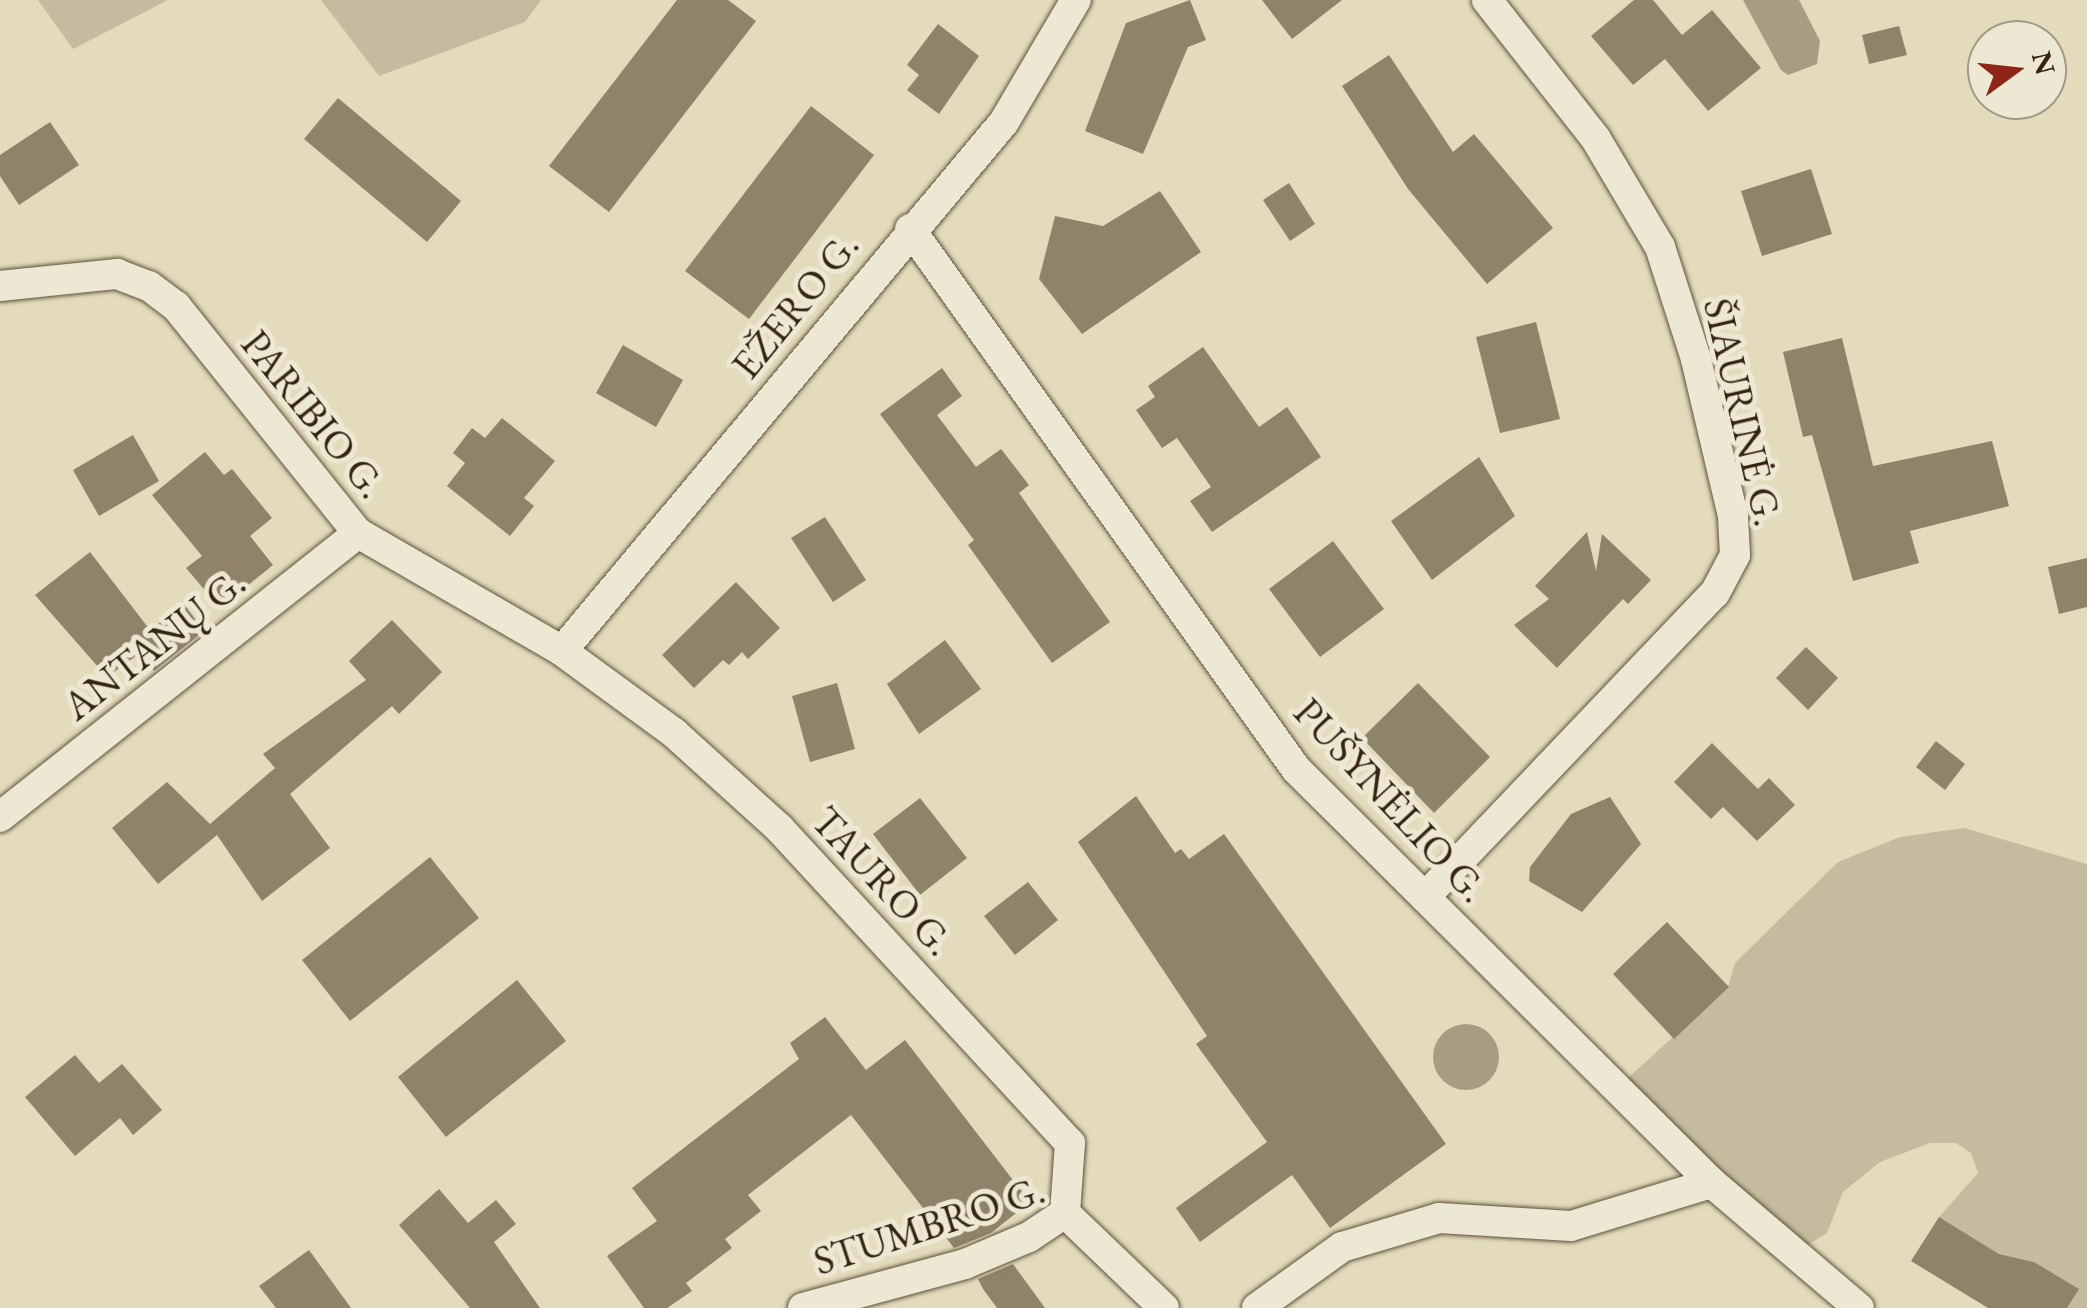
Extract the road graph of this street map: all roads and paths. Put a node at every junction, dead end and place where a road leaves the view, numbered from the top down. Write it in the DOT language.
graph roads {
  1 [pos="1076,0"];
  2 [pos="1487,0"];
  3 [pos="910,229"];
  4 [pos="0,286"];
  5 [pos="358,534"];
  6 [pos="562,651"];
  7 [pos="0,817"];
  8 [pos="1424,897"];
  9 [pos="1712,1184"];
  10 [pos="1065,1213"];
  11 [pos="804,1308"];
  12 [pos="1164,1308"];
  13 [pos="1258,1308"];
  14 [pos="1858,1308"];
  1 -- 3 [label="street, EŽERO G."];
  2 -- 8 [label="street, ŠIAURINĖ G."];
  3 -- 6 [label="street, EŽERO G."];
  3 -- 8 [label="street, PUŠYNĖLIO G."];
  4 -- 5 [label="street, PARIBIO G."];
  5 -- 6 [label="street, PARIBIO G."];
  5 -- 7 [label="street, ANTANŲ G."];
  6 -- 10 [label="street, TAURO G."];
  8 -- 9 [label="street, PUŠYNĖLIO G."];
  9 -- 13 [label="street"];
  9 -- 14 [label="street, PUŠYNĖLIO G."];
  10 -- 11 [label="street, STUMBRO G."];
  10 -- 12 [label="street, STUMBRO G."];
}
